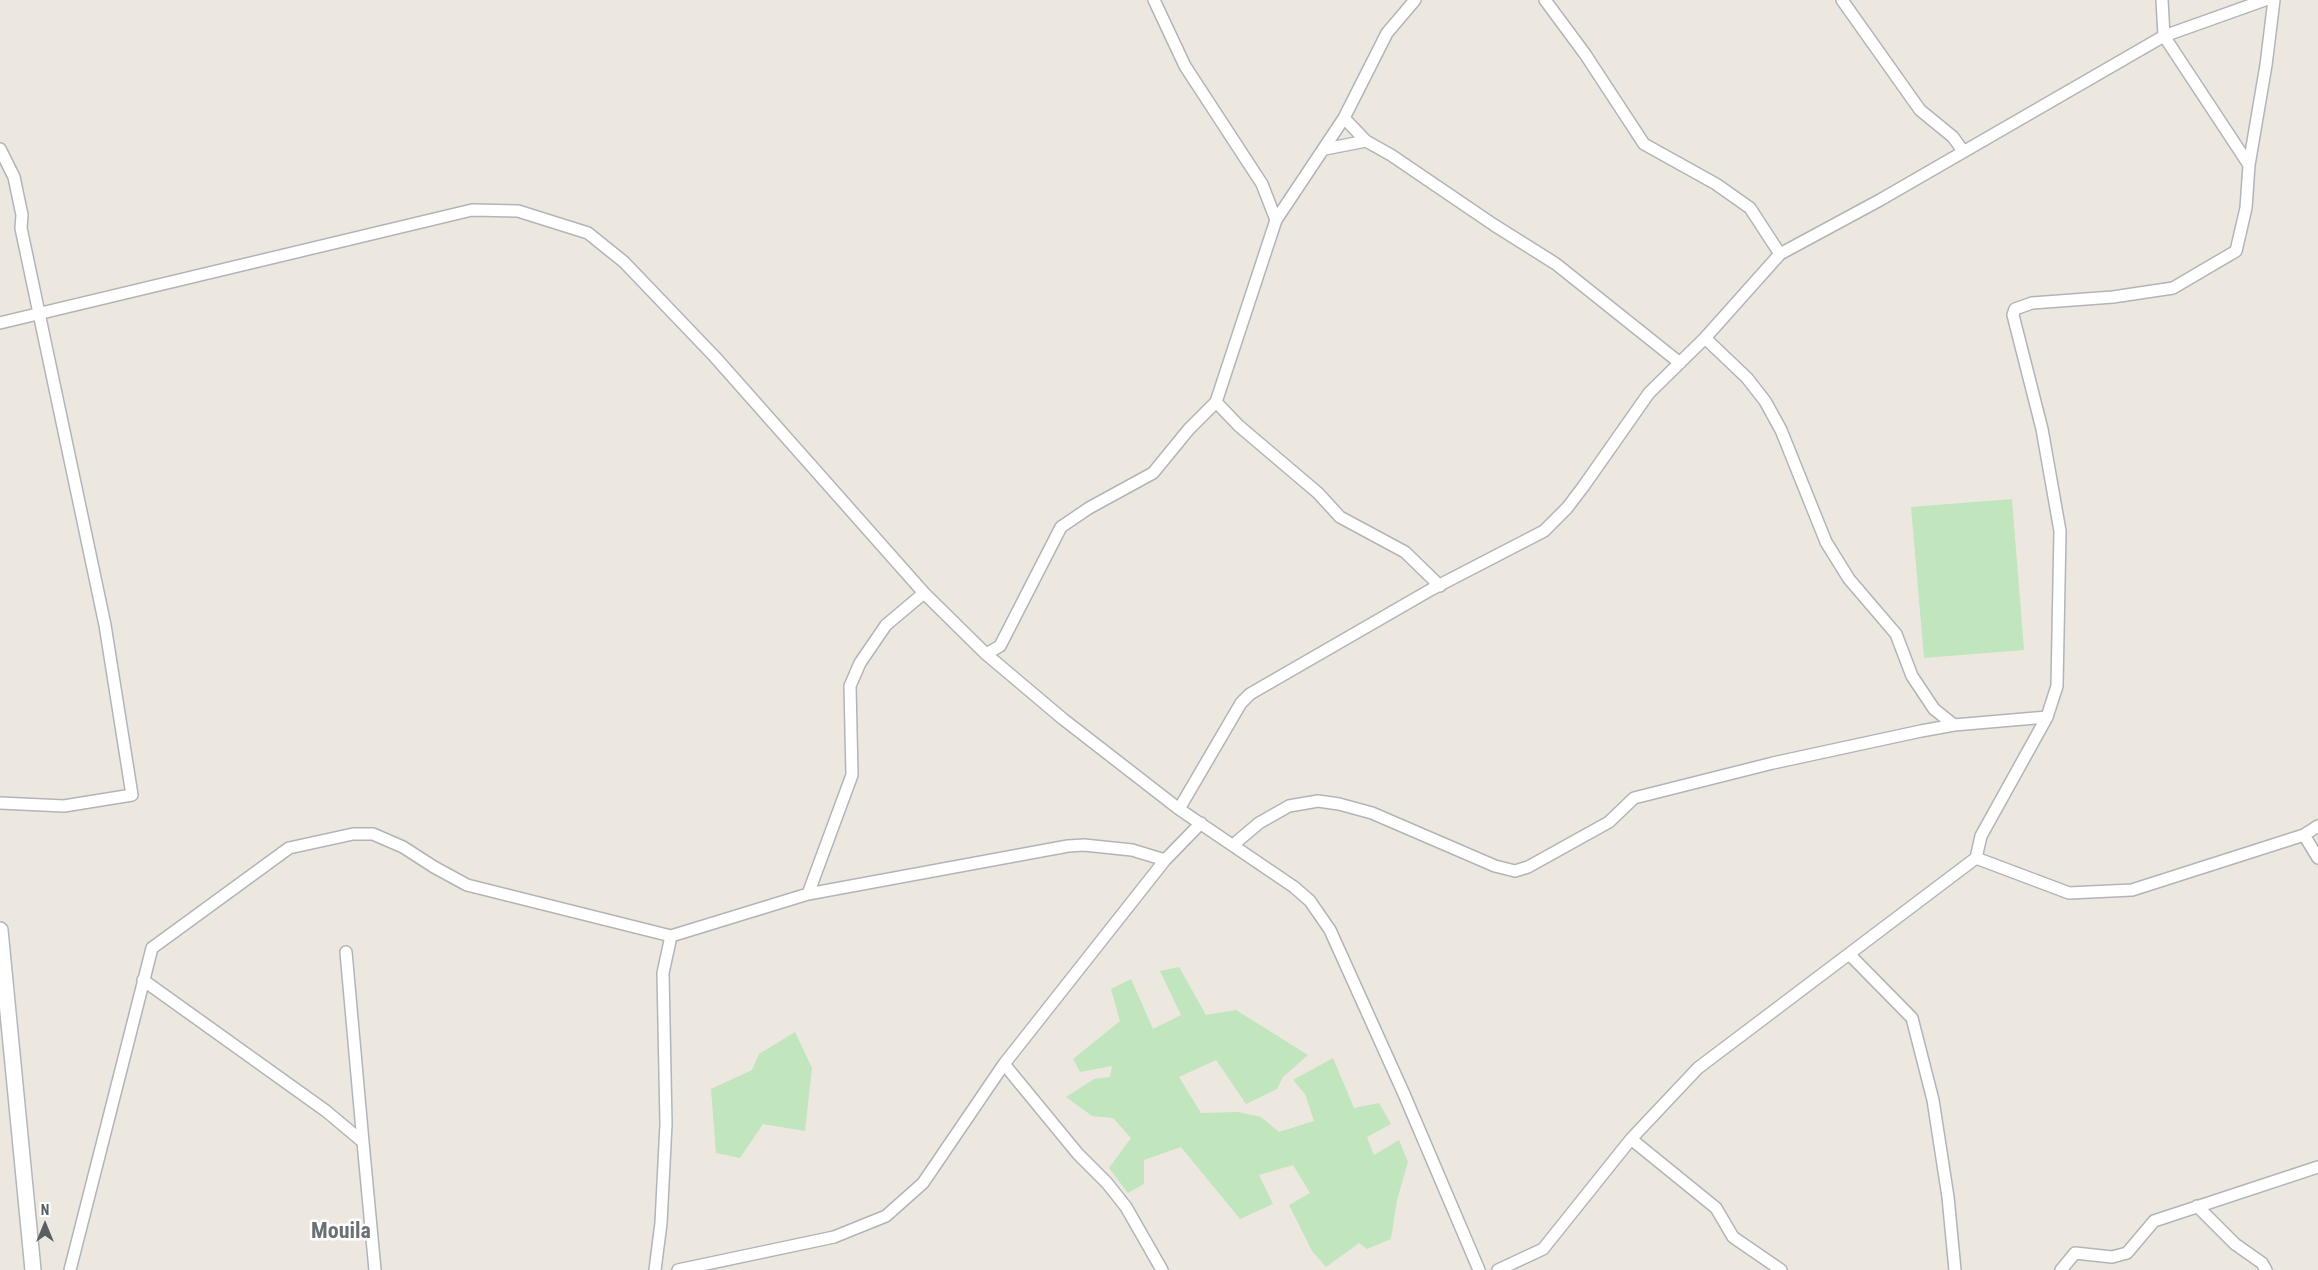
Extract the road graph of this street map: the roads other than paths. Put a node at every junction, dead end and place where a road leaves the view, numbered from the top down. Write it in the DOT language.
graph roads {
  1 [pos="1154,0"];
  2 [pos="1414,0"];
  3 [pos="1546,0"];
  4 [pos="1842,0"];
  5 [pos="2162,0"];
  6 [pos="2265,0"];
  7 [pos="2274,0"];
  8 [pos="2164,36"];
  9 [pos="1344,118"];
  10 [pos="1366,141"];
  11 [pos="0,149"];
  12 [pos="1325,149"];
  13 [pos="1963,151"];
  14 [pos="2249,165"];
  15 [pos="1276,220"];
  16 [pos="1780,254"];
  17 [pos="39,314"];
  18 [pos="0,322"];
  19 [pos="1706,338"];
  20 [pos="1680,364"];
  21 [pos="1216,402"];
  22 [pos="1440,586"];
  23 [pos="924,593"];
  24 [pos="986,654"];
  25 [pos="2047,716"];
  26 [pos="1954,725"];
  27 [pos="0,803"];
  28 [pos="1179,809"];
  29 [pos="1201,823"];
  30 [pos="2318,826"];
  31 [pos="2304,834"];
  32 [pos="1233,845"];
  33 [pos="1976,858"];
  34 [pos="2318,858"];
  35 [pos="1164,860"];
  36 [pos="808,894"];
  37 [pos="0,930"];
  38 [pos="671,936"];
  39 [pos="346,952"];
  40 [pos="1850,955"];
  41 [pos="143,980"];
  42 [pos="1004,1064"];
  43 [pos="1631,1139"];
  44 [pos="363,1142"];
  45 [pos="2318,1167"];
  46 [pos="2197,1206"];
  47 [pos="33,1270"];
  48 [pos="70,1270"];
  49 [pos="375,1270"];
  50 [pos="654,1270"];
  51 [pos="678,1270"];
  52 [pos="1162,1270"];
  53 [pos="1479,1270"];
  54 [pos="1498,1270"];
  55 [pos="1781,1270"];
  56 [pos="1955,1270"];
  57 [pos="2061,1270"];
  58 [pos="2266,1270"];
  1 -- 15 [label="street"];
  2 -- 9 [label="street"];
  3 -- 16 [label="street"];
  4 -- 13 [label="street"];
  5 -- 8 [label="street"];
  6 -- 8 [label="street"];
  7 -- 14 [label="street"];
  8 -- 13 [label="street"];
  8 -- 14 [label="street"];
  9 -- 10 [label="street"];
  9 -- 12 [label="street"];
  10 -- 12 [label="street"];
  10 -- 20 [label="street"];
  11 -- 17 [label="street"];
  12 -- 15 [label="street"];
  13 -- 16 [label="street"];
  14 -- 25 [label="street"];
  15 -- 21 [label="street"];
  16 -- 19 [label="street"];
  17 -- 18 [label="street"];
  17 -- 23 [label="street"];
  17 -- 27 [label="street"];
  19 -- 20 [label="street"];
  19 -- 26 [label="street"];
  20 -- 22 [label="street"];
  21 -- 22 [label="street"];
  21 -- 24 [label="street"];
  22 -- 28 [label="street"];
  23 -- 24 [label="street"];
  23 -- 36 [label="street"];
  24 -- 28 [label="street"];
  25 -- 26 [label="street"];
  25 -- 33 [label="street"];
  26 -- 32 [label="street"];
  28 -- 29 [label="street"];
  29 -- 32 [label="street"];
  29 -- 35 [label="street"];
  30 -- 31 [label="street"];
  31 -- 33 [label="street"];
  31 -- 34 [label="street"];
  32 -- 53 [label="street"];
  33 -- 40 [label="street"];
  35 -- 36 [label="street"];
  35 -- 42 [label="street"];
  36 -- 38 [label="street"];
  37 -- 47 [label="street"];
  38 -- 41 [label="street"];
  38 -- 50 [label="street"];
  39 -- 44 [label="street"];
  40 -- 43 [label="street"];
  40 -- 56 [label="street"];
  41 -- 44 [label="street"];
  41 -- 48 [label="street"];
  42 -- 51 [label="street"];
  42 -- 52 [label="street"];
  43 -- 54 [label="street"];
  43 -- 55 [label="street"];
  44 -- 49 [label="street"];
  45 -- 46 [label="street"];
  46 -- 57 [label="street"];
  46 -- 58 [label="street"];
}
